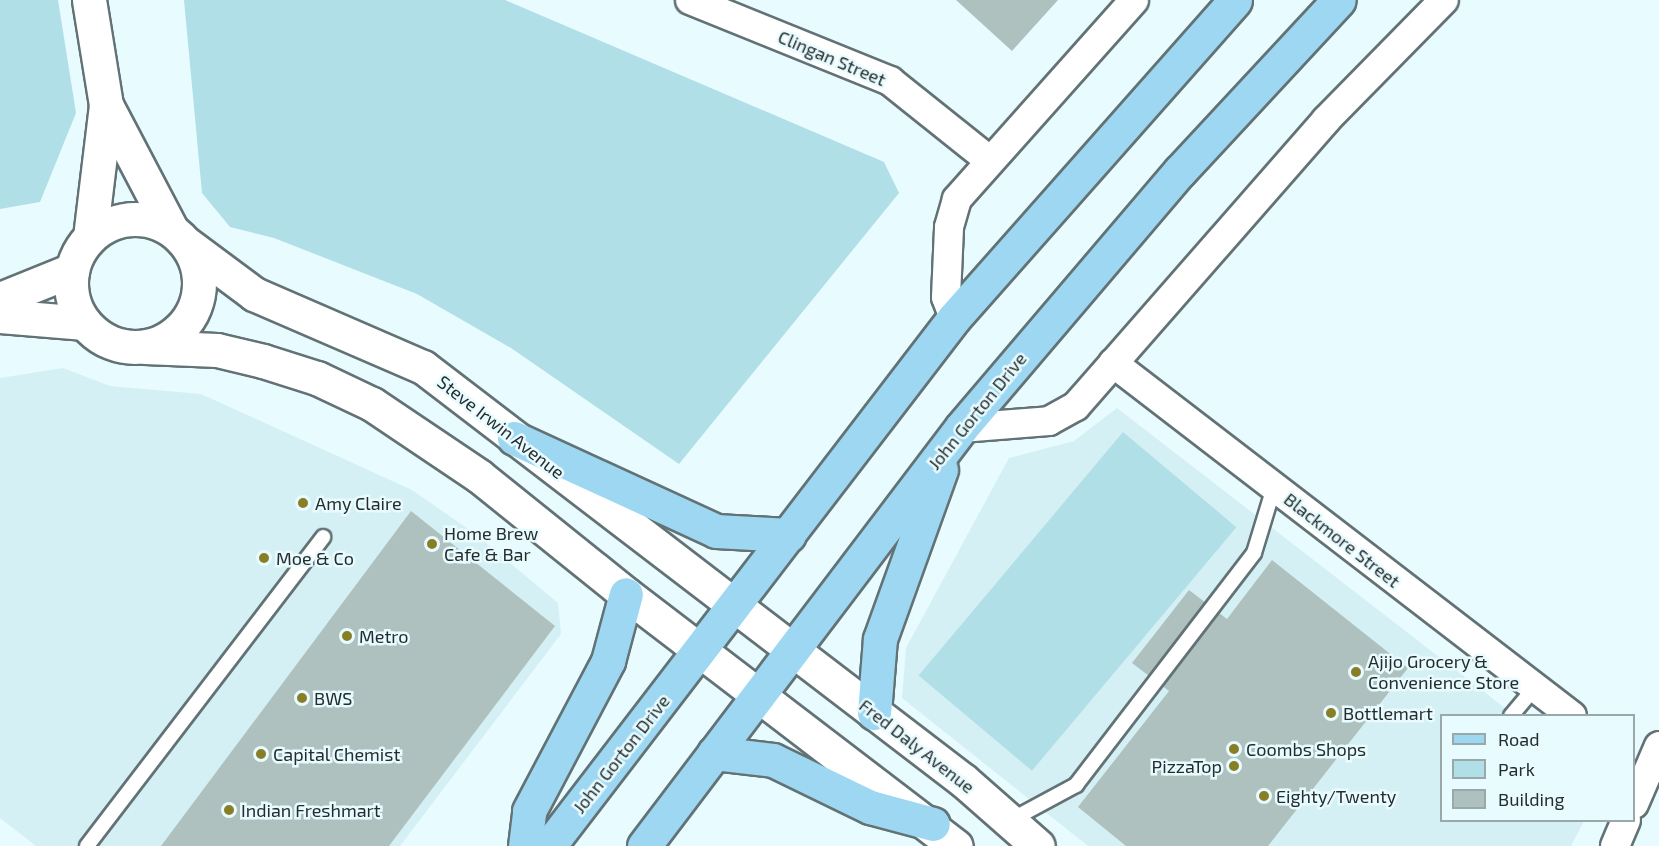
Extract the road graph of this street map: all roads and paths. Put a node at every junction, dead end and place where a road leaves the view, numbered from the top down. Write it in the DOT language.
graph roads {
  1 [pos="89,0"];
  2 [pos="690,0"];
  3 [pos="1134,0"];
  4 [pos="1235,0"];
  5 [pos="1339,0"];
  6 [pos="1444,0"];
  7 [pos="106,105"];
  8 [pos="989,160"];
  9 [pos="90,237"];
  10 [pos="179,237"];
  11 [pos="72,270"];
  12 [pos="0,300"];
  13 [pos="0,316"];
  14 [pos="954,318"];
  15 [pos="85,323"];
  16 [pos="146,347"];
  17 [pos="1113,363"];
  18 [pos="956,434"];
  19 [pos="514,438"];
  20 [pos="1274,488"];
  21 [pos="789,535"];
  22 [pos="323,537"];
  23 [pos="626,594"];
  24 [pos="735,607"];
  25 [pos="792,650"];
  26 [pos="702,651"];
  27 [pos="1534,687"];
  28 [pos="759,694"];
  29 [pos="874,713"];
  30 [pos="1513,714"];
  31 [pos="1569,714"];
  32 [pos="714,753"];
  33 [pos="1648,754"];
  34 [pos="1635,800"];
  35 [pos="1011,820"];
  36 [pos="1625,822"];
  37 [pos="933,824"];
  38 [pos="87,846"];
  39 [pos="525,846"];
  40 [pos="549,846"];
  41 [pos="644,846"];
  42 [pos="957,846"];
  43 [pos="1038,846"];
  44 [pos="1615,846"];
  1 -- 7 [label="street"];
  2 -- 8 [label="street, Clingan Street"];
  3 -- 8 [label="street"];
  4 -- 14 [label="main road, John Gorton Drive"];
  5 -- 18 [label="main road, John Gorton Drive"];
  6 -- 17 [label="street"];
  7 -- 9 [label="street"];
  7 -- 10 [label="street"];
  8 -- 14 [label="street"];
  9 -- 10 [label="street"];
  9 -- 11 [label="street"];
  10 -- 16 [label="street"];
  10 -- 19 [label="street, Steve Irwin Avenue"];
  11 -- 12 [label="street"];
  11 -- 15 [label="street"];
  13 -- 15 [label="street"];
  14 -- 21 [label="main road, John Gorton Drive"];
  15 -- 16 [label="street"];
  16 -- 23 [label="street"];
  17 -- 18 [label="street"];
  17 -- 20 [label="street, Blackmore Street"];
  18 -- 25 [label="main road, John Gorton Drive"];
  18 -- 29 [label="main road"];
  19 -- 21 [label="main road"];
  19 -- 24 [label="street, Steve Irwin Avenue"];
  20 -- 27 [label="street, Blackmore Street"];
  20 -- 35 [label="lane"];
  21 -- 24 [label="main road, John Gorton Drive"];
  22 -- 38 [label="lane"];
  23 -- 26 [label="street"];
  23 -- 39 [label="main road"];
  24 -- 25 [label="street, Steve Irwin Avenue"];
  24 -- 26 [label="main road, John Gorton Drive"];
  25 -- 28 [label="main road, John Gorton Drive"];
  25 -- 29 [label="street, Fred Daly Avenue"];
  26 -- 28 [label="street"];
  26 -- 40 [label="main road, John Gorton Drive"];
  27 -- 30 [label="lane"];
  27 -- 31 [label="street, Blackmore Street"];
  28 -- 32 [label="main road, John Gorton Drive"];
  28 -- 37 [label="street"];
  29 -- 35 [label="street, Fred Daly Avenue"];
  32 -- 37 [label="main road"];
  32 -- 41 [label="main road, John Gorton Drive"];
  33 -- 34 [label="street"];
  35 -- 43 [label="street, Fred Daly Avenue"];
  36 -- 44 [label="street"];
  37 -- 42 [label="street"];
}
